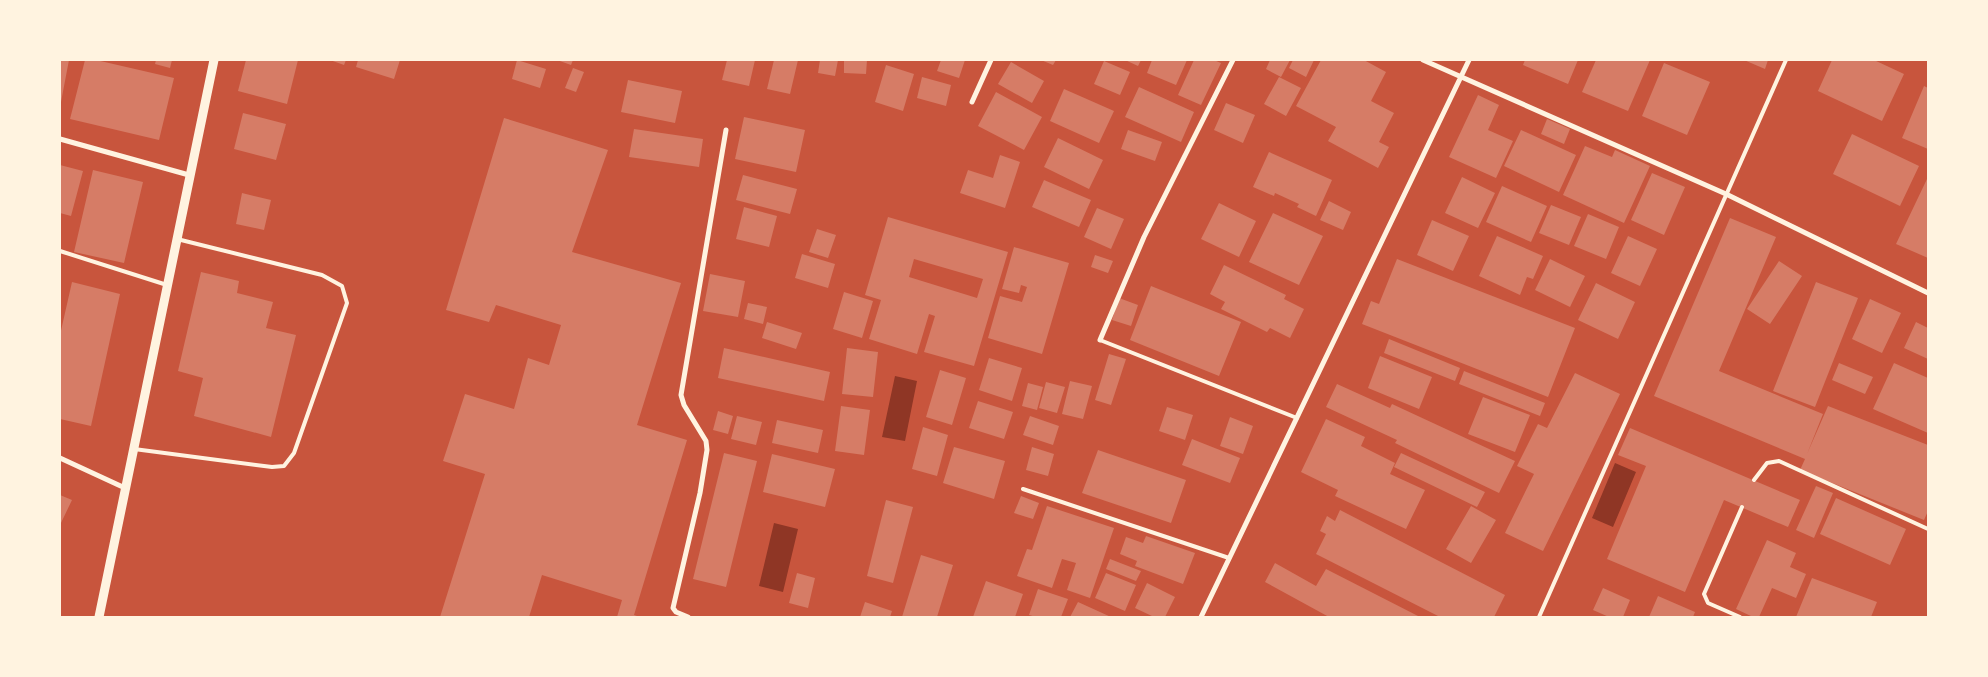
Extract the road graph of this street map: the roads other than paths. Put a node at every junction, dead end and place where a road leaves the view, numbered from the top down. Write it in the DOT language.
graph roads {
  1 [pos="214,60"];
  2 [pos="991,60"];
  3 [pos="1233,60"];
  4 [pos="1423,60"];
  5 [pos="1470,60"];
  6 [pos="1786,60"];
  7 [pos="1461,78"];
  8 [pos="972,102"];
  9 [pos="726,130"];
  10 [pos="60,139"];
  11 [pos="189,175"];
  12 [pos="1726,194"];
  13 [pos="177,239"];
  14 [pos="60,251"];
  15 [pos="167,285"];
  16 [pos="1928,293"];
  17 [pos="1100,340"];
  18 [pos="1297,418"];
  19 [pos="133,449"];
  20 [pos="60,458"];
  21 [pos="1754,480"];
  22 [pos="125,488"];
  23 [pos="1023,489"];
  24 [pos="1742,507"];
  25 [pos="1928,530"];
  26 [pos="1230,558"];
  27 [pos="99,617"];
  28 [pos="688,617"];
  29 [pos="1201,617"];
  30 [pos="1539,617"];
  31 [pos="1740,617"];
  1 -- 11 [label="street"];
  2 -- 8 [label="street"];
  3 -- 17 [label="street"];
  4 -- 7 [label="street"];
  5 -- 7 [label="street"];
  6 -- 12 [label="lane"];
  7 -- 12 [label="street"];
  7 -- 18 [label="street"];
  9 -- 28 [label="street"];
  10 -- 11 [label="street"];
  11 -- 13 [label="street"];
  12 -- 16 [label="street"];
  12 -- 30 [label="lane"];
  13 -- 15 [label="street"];
  13 -- 19 [label="lane"];
  14 -- 15 [label="lane"];
  15 -- 19 [label="street"];
  17 -- 18 [label="lane"];
  18 -- 26 [label="street"];
  19 -- 22 [label="street"];
  20 -- 22 [label="street"];
  21 -- 25 [label="lane"];
  22 -- 27 [label="street"];
  23 -- 26 [label="lane"];
  24 -- 31 [label="lane"];
  26 -- 29 [label="street"];
}
